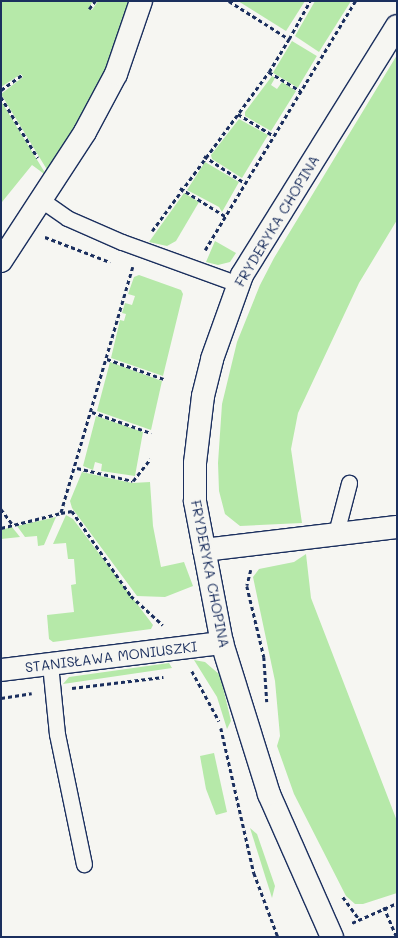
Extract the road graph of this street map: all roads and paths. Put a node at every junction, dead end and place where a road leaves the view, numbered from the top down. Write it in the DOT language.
graph roads {
  1 [pos="96,1"];
  2 [pos="142,1"];
  3 [pos="229,1"];
  4 [pos="310,1"];
  5 [pos="355,1"];
  6 [pos="89,9"];
  7 [pos="397,26"];
  8 [pos="289,39"];
  9 [pos="269,72"];
  10 [pos="22,75"];
  11 [pos="1,90"];
  12 [pos="301,91"];
  13 [pos="1,97"];
  14 [pos="238,114"];
  15 [pos="274,136"];
  16 [pos="204,156"];
  17 [pos="52,180"];
  18 [pos="245,183"];
  19 [pos="180,188"];
  20 [pos="40,199"];
  21 [pos="225,216"];
  22 [pos="23,228"];
  23 [pos="142,249"];
  24 [pos="1,261"];
  25 [pos="117,265"];
  26 [pos="125,267"];
  27 [pos="197,268"];
  28 [pos="132,270"];
  29 [pos="139,273"];
  30 [pos="238,284"];
  31 [pos="107,359"];
  32 [pos="164,379"];
  33 [pos="92,412"];
  34 [pos="151,433"];
  35 [pos="150,459"];
  36 [pos="77,468"];
  37 [pos="349,483"];
  38 [pos="1,509"];
  39 [pos="62,513"];
  40 [pos="13,525"];
  41 [pos="397,526"];
  42 [pos="1,528"];
  43 [pos="336,533"];
  44 [pos="204,550"];
  45 [pos="252,564"];
  46 [pos="222,643"];
  47 [pos="186,648"];
  48 [pos="50,664"];
  49 [pos="1,670"];
  50 [pos="193,673"];
  51 [pos="185,674"];
  52 [pos="170,676"];
  53 [pos="53,691"];
  54 [pos="1,698"];
  55 [pos="268,706"];
  56 [pos="84,864"];
  57 [pos="340,892"];
  58 [pos="397,903"];
  59 [pos="384,907"];
  60 [pos="359,919"];
  61 [pos="331,935"];
  62 [pos="278,937"];
  63 [pos="397,937"];
  1 -- 6 [label="path"];
  2 -- 17 [label="street"];
  3 -- 8 [label="path"];
  4 -- 8 [label="path"];
  5 -- 12 [label="path"];
  7 -- 30 [label="street, FRYDERYKA CHOPINA"];
  8 -- 9 [label="path"];
  9 -- 12 [label="path"];
  9 -- 14 [label="path"];
  10 -- 11 [label="path"];
  12 -- 15 [label="path"];
  13 -- 17 [label="path"];
  14 -- 15 [label="path"];
  14 -- 16 [label="path"];
  15 -- 18 [label="path"];
  16 -- 18 [label="path"];
  16 -- 19 [label="path"];
  17 -- 20 [label="street"];
  18 -- 21 [label="path"];
  19 -- 21 [label="path"];
  19 -- 23 [label="path"];
  20 -- 22 [label="street"];
  20 -- 23 [label="lane"];
  21 -- 27 [label="path"];
  22 -- 24 [label="street"];
  22 -- 25 [label="path"];
  23 -- 27 [label="lane"];
  23 -- 28 [label="path"];
  26 -- 28 [label="path"];
  27 -- 30 [label="lane"];
  28 -- 29 [label="path"];
  28 -- 31 [label="path"];
  30 -- 44 [label="street, FRYDERYKA CHOPINA"];
  31 -- 32 [label="path"];
  31 -- 33 [label="path"];
  33 -- 34 [label="path"];
  33 -- 36 [label="path"];
  35 -- 36 [label="path"];
  36 -- 39 [label="path"];
  37 -- 43 [label="lane"];
  38 -- 40 [label="path"];
  39 -- 40 [label="path"];
  39 -- 47 [label="path"];
  40 -- 42 [label="path"];
  41 -- 43 [label="street"];
  43 -- 44 [label="street"];
  44 -- 46 [label="street, FRYDERYKA CHOPINA"];
  45 -- 55 [label="path"];
  46 -- 47 [label="street, STANISŁAWA MONIUSZKI"];
  46 -- 61 [label="street, FRYDERYKA CHOPINA"];
  47 -- 48 [label="street, STANISŁAWA MONIUSZKI"];
  47 -- 50 [label="path"];
  48 -- 49 [label="street, STANISŁAWA MONIUSZKI"];
  48 -- 53 [label="lane"];
  50 -- 51 [label="path"];
  50 -- 62 [label="path"];
  52 -- 53 [label="path"];
  53 -- 54 [label="path"];
  53 -- 56 [label="lane"];
  57 -- 60 [label="path"];
  58 -- 59 [label="path"];
  59 -- 60 [label="path"];
  59 -- 63 [label="path"];
  60 -- 61 [label="path"];
}
